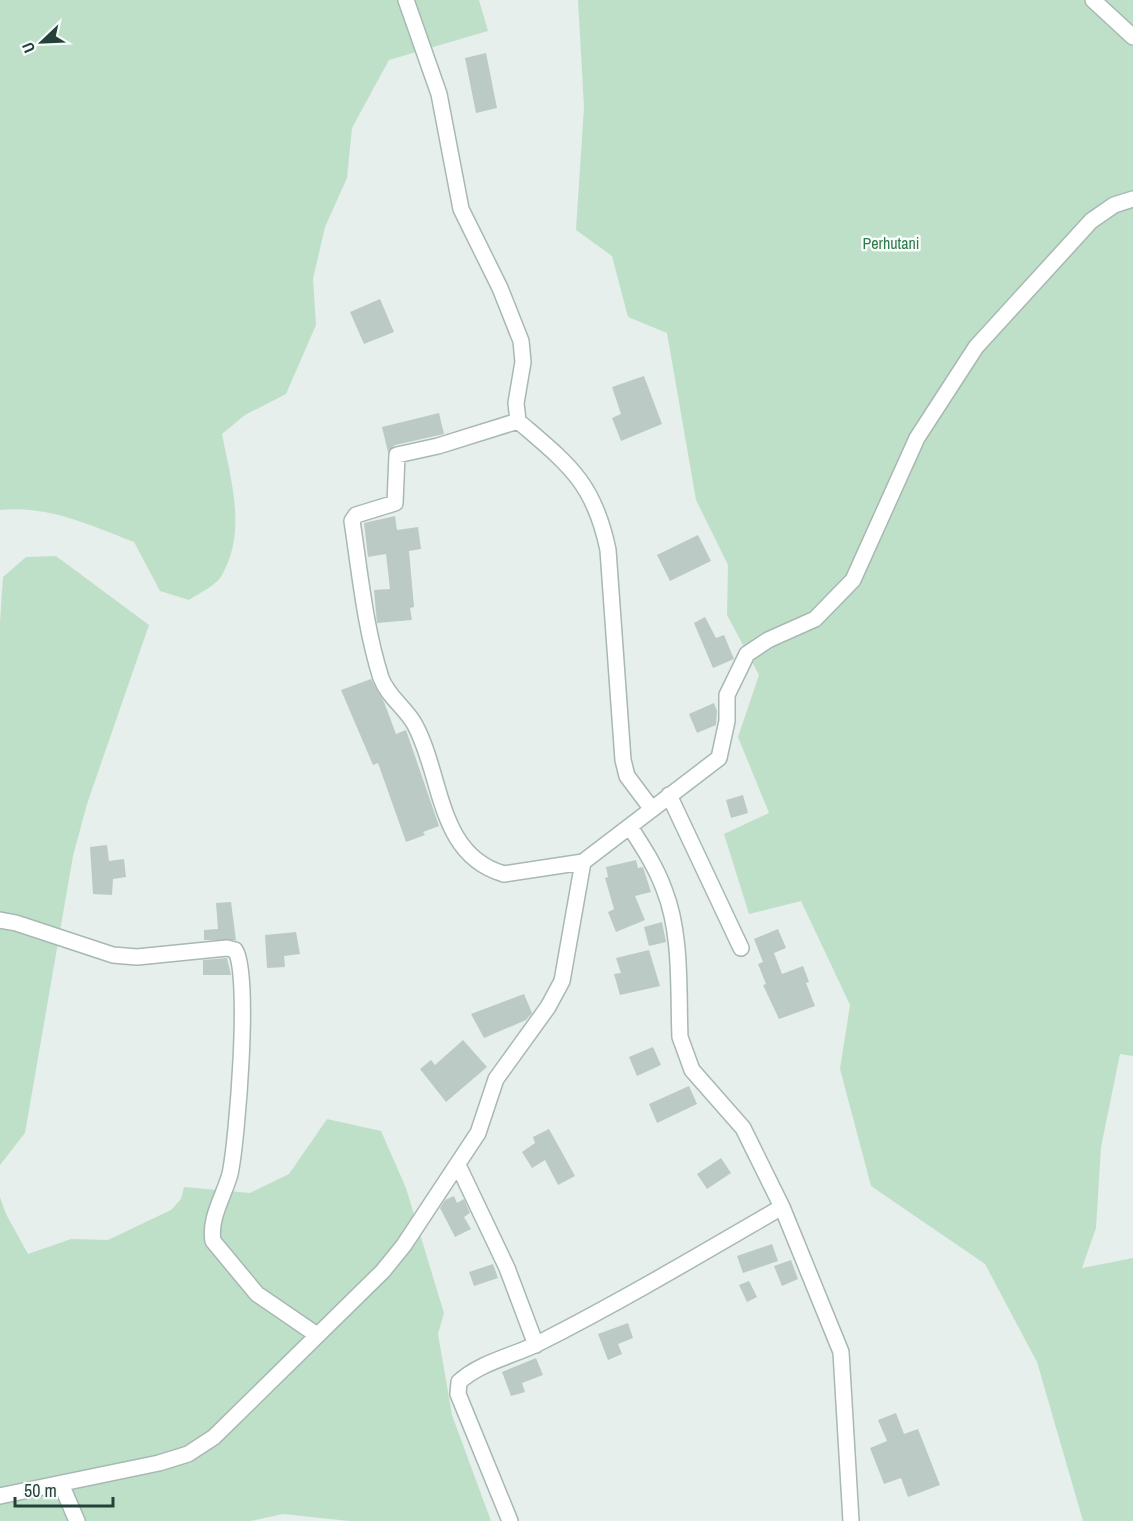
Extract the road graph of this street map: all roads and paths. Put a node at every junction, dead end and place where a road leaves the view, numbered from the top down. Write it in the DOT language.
graph roads {
  1 [pos="405,0"];
  2 [pos="1093,0"];
  3 [pos="1133,38"];
  4 [pos="1133,199"];
  5 [pos="518,421"];
  6 [pos="669,795"];
  7 [pos="651,808"];
  8 [pos="630,827"];
  9 [pos="583,862"];
  10 [pos="0,920"];
  11 [pos="741,948"];
  12 [pos="458,1165"];
  13 [pos="782,1207"];
  14 [pos="317,1335"];
  15 [pos="536,1345"];
  16 [pos="61,1484"];
  17 [pos="0,1496"];
  18 [pos="77,1521"];
  19 [pos="510,1521"];
  20 [pos="851,1521"];
  1 -- 5 [label="street"];
  2 -- 3 [label="street"];
  4 -- 6 [label="street"];
  5 -- 7 [label="street"];
  5 -- 9 [label="street"];
  6 -- 7 [label="street"];
  6 -- 11 [label="street"];
  7 -- 8 [label="street"];
  8 -- 9 [label="street"];
  8 -- 13 [label="street"];
  9 -- 12 [label="street"];
  10 -- 14 [label="street"];
  12 -- 14 [label="street"];
  12 -- 15 [label="street"];
  13 -- 15 [label="street"];
  13 -- 20 [label="street"];
  14 -- 16 [label="street"];
  15 -- 19 [label="street"];
  16 -- 17 [label="street"];
  16 -- 18 [label="street"];
}
